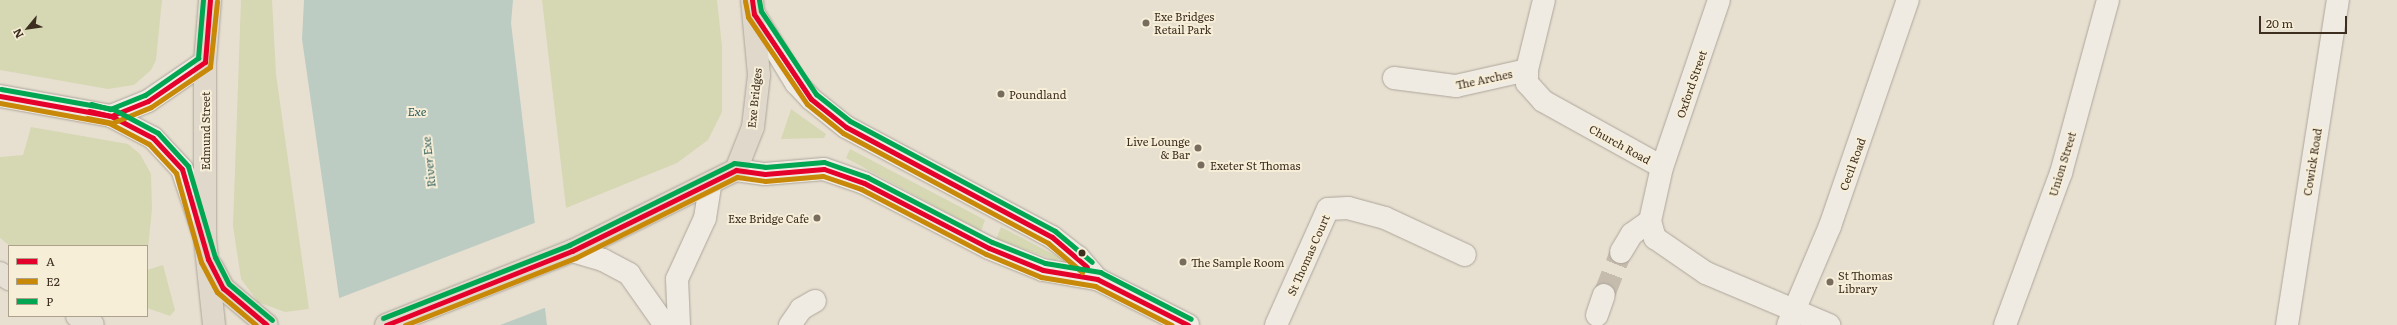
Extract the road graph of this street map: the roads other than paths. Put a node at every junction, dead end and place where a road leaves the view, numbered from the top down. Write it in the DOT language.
graph roads {
  1 [pos="210,0"];
  2 [pos="1544,0"];
  3 [pos="1719,0"];
  4 [pos="1908,0"];
  5 [pos="2108,0"];
  6 [pos="2338,0"];
  7 [pos="753,7"];
  8 [pos="205,62"];
  9 [pos="1527,70"];
  10 [pos="1394,78"];
  11 [pos="0,96"];
  12 [pos="102,114"];
  13 [pos="1662,168"];
  14 [pos="736,170"];
  15 [pos="710,186"];
  16 [pos="1650,221"];
  17 [pos="207,249"];
  18 [pos="1621,252"];
  19 [pos="566,253"];
  20 [pos="1465,254"];
  21 [pos="1097,279"];
  22 [pos="815,301"];
  23 [pos="79,317"];
  24 [pos="1790,318"];
  25 [pos="93,325"];
  26 [pos="214,325"];
  27 [pos="267,325"];
  28 [pos="386,325"];
  29 [pos="665,325"];
  30 [pos="679,325"];
  31 [pos="790,325"];
  32 [pos="1188,325"];
  33 [pos="1276,325"];
  34 [pos="1829,325"];
  35 [pos="2005,325"];
  36 [pos="2287,325"];
  1 -- 8 [label="highway, Edmund Street"];
  2 -- 9 [label="street, Church Road"];
  3 -- 13 [label="street, Oxford Street"];
  4 -- 24 [label="street, Cecil Road"];
  5 -- 35 [label="street, Union Street"];
  6 -- 36 [label="street, Cowick Road"];
  7 -- 14 [label="highway, Exe Bridges"];
  7 -- 21 [label="street"];
  8 -- 12 [label="street"];
  8 -- 17 [label="highway, Edmund Street"];
  9 -- 10 [label="street, The Arches"];
  9 -- 13 [label="street, Church Road"];
  11 -- 12 [label="street"];
  12 -- 17 [label="street"];
  13 -- 16 [label="street, Church Road"];
  14 -- 15 [label="highway"];
  14 -- 21 [label="street"];
  15 -- 19 [label="highway"];
  15 -- 30 [label="street"];
  16 -- 18 [label="street"];
  16 -- 24 [label="street"];
  17 -- 26 [label="highway"];
  17 -- 27 [label="highway"];
  19 -- 28 [label="highway"];
  19 -- 29 [label="street"];
  20 -- 33 [label="street, St Thomas Court"];
  21 -- 32 [label="street"];
  22 -- 31 [label="street"];
  23 -- 25 [label="main road"];
  24 -- 34 [label="street"];
}
